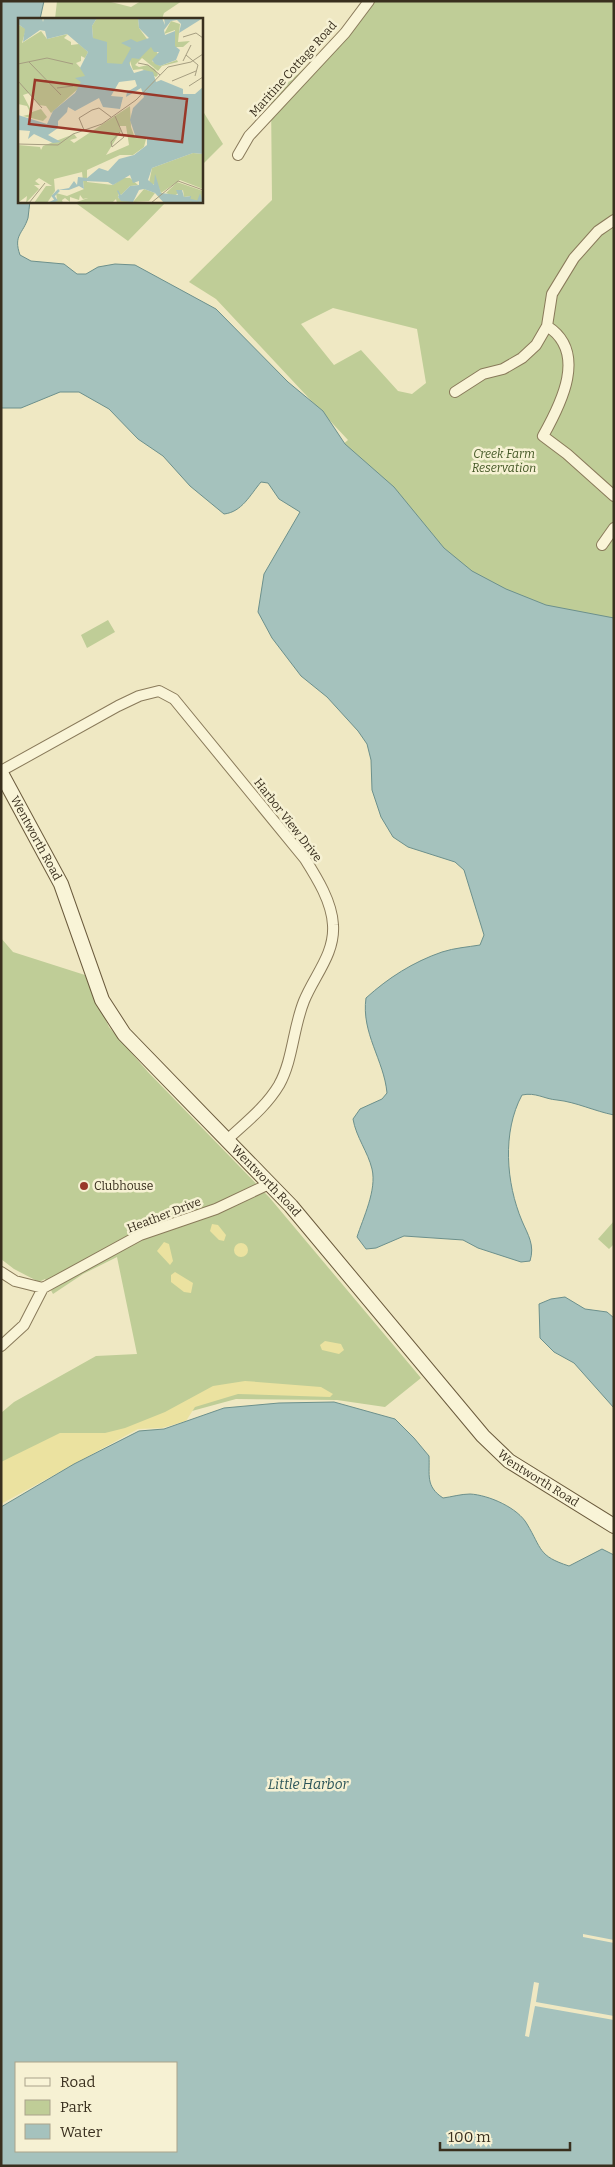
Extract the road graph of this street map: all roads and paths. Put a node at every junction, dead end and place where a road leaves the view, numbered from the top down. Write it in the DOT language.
graph roads {
  1 [pos="369,1"];
  2 [pos="238,155"];
  3 [pos="614,220"];
  4 [pos="547,326"];
  5 [pos="456,392"];
  6 [pos="614,496"];
  7 [pos="614,528"];
  8 [pos="602,545"];
  9 [pos="1,772"];
  10 [pos="227,1140"];
  11 [pos="269,1184"];
  12 [pos="1,1272"];
  13 [pos="43,1288"];
  14 [pos="1,1346"];
  15 [pos="614,1526"];
  1 -- 2 [label="street, Maritine Cottage Road"];
  3 -- 4 [label="street"];
  4 -- 5 [label="street"];
  4 -- 6 [label="street"];
  7 -- 8 [label="street"];
  9 -- 10 [label="main road, Wentworth Road"];
  9 -- 10 [label="street, Harbor View Drive"];
  10 -- 11 [label="main road, Wentworth Road"];
  11 -- 13 [label="street, Heather Drive"];
  11 -- 15 [label="main road, Wentworth Road"];
  12 -- 13 [label="street"];
  13 -- 14 [label="street"];
}
